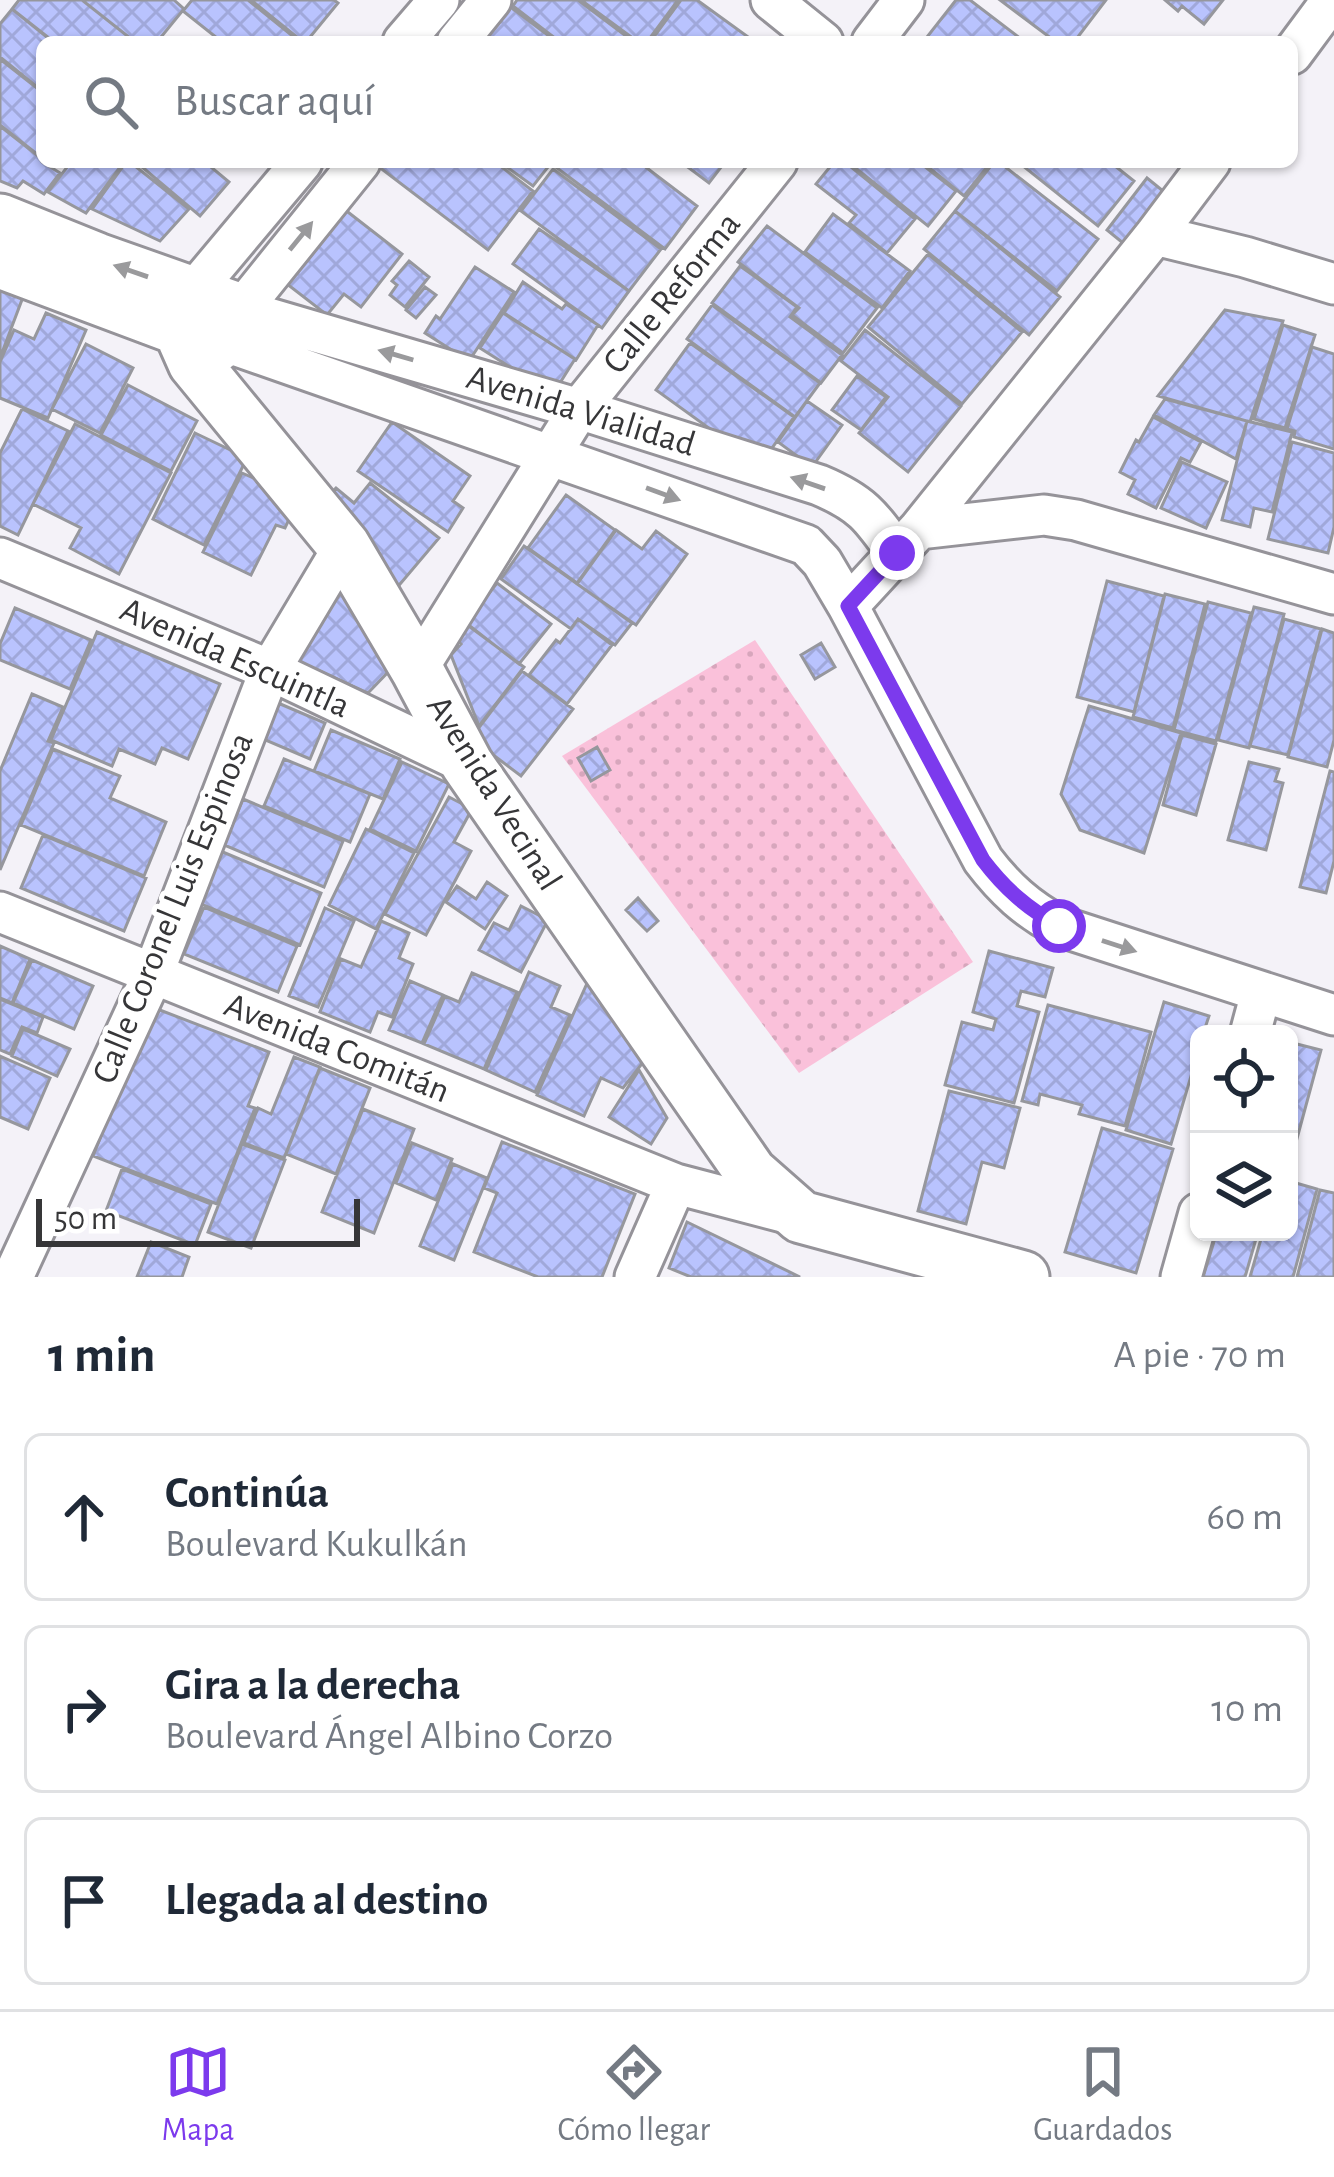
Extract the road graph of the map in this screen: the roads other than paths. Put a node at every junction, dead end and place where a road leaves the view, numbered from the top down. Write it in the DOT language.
graph roads {
  1 [pos="439,0"];
  2 [pos="491,0"];
  3 [pos="771,0"];
  4 [pos="904,0"];
  5 [pos="1333,0"];
  6 [pos="409,36"];
  7 [pos="462,36"];
  8 [pos="816,36"];
  9 [pos="877,36"];
  10 [pos="1298,46"];
  11 [pos="299,168"];
  12 [pos="354,168"];
  13 [pos="772,168"];
  14 [pos="1205,168"];
  15 [pos="0,220"];
  16 [pos="1155,235"];
  17 [pos="0,262"];
  18 [pos="1334,284"];
  19 [pos="206,327"];
  20 [pos="579,409"];
  21 [pos="553,454"];
  22 [pos="908,541"];
  23 [pos="344,546"];
  24 [pos="0,558"];
  25 [pos="1334,594"];
  26 [pos="848,606"];
  27 [pos="270,670"];
  28 [pos="417,670"];
  29 [pos="467,764"];
  30 [pos="0,912"];
  31 [pos="153,974"];
  32 [pos="1262,993"];
  33 [pos="1334,1015"];
  34 [pos="1253,1025"];
  35 [pos="676,1184"];
  36 [pos="801,1217"];
  37 [pos="1191,1241"];
  38 [pos="13,1277"];
  39 [pos="635,1277"];
  40 [pos="1024,1277"];
  41 [pos="1181,1277"];
  1 -- 6 [label="street"];
  2 -- 7 [label="street"];
  3 -- 8 [label="street"];
  4 -- 9 [label="street"];
  5 -- 10 [label="street"];
  11 -- 19 [label="street"];
  19 -- 12 [label="street, one-way"];
  13 -- 20 [label="street, Calle Reforma"];
  14 -- 16 [label="street"];
  19 -- 15 [label="street, Avenida Vialidad, one-way"];
  16 -- 18 [label="street"];
  16 -- 22 [label="street"];
  17 -- 19 [label="street, Avenida Vialidad"];
  20 -- 19 [label="street, Avenida Vialidad, one-way"];
  19 -- 21 [label="street, Avenida Vialidad"];
  19 -- 23 [label="street, Avenida Vecinal"];
  20 -- 21 [label="street, Calle Reforma"];
  22 -- 20 [label="street, Avenida Vialidad, one-way"];
  21 -- 26 [label="street, Avenida Vialidad, one-way"];
  21 -- 28 [label="street, Calle Reforma"];
  22 -- 25 [label="street"];
  22 -- 26 [label="street"];
  23 -- 27 [label="street, Calle Coronel Luis Espinosa"];
  23 -- 28 [label="street, Avenida Vecinal"];
  24 -- 27 [label="street, Avenida Escuintla"];
  26 -- 32 [label="street, Avenida Vialidad, one-way"];
  27 -- 29 [label="street, Avenida Escuintla"];
  27 -- 31 [label="street, Calle Coronel Luis Espinosa"];
  28 -- 29 [label="street, Avenida Vecinal"];
  29 -- 36 [label="street, Avenida Vecinal"];
  30 -- 31 [label="street, Avenida Comitán"];
  31 -- 35 [label="street, Avenida Comitán"];
  31 -- 38 [label="street, Calle Coronel Luis Espinosa"];
  32 -- 33 [label="street, Avenida Vialidad"];
  32 -- 34 [label="street"];
  35 -- 36 [label="street, Avenida Comitán"];
  35 -- 39 [label="street"];
  36 -- 40 [label="street"];
  37 -- 41 [label="street"];
}
